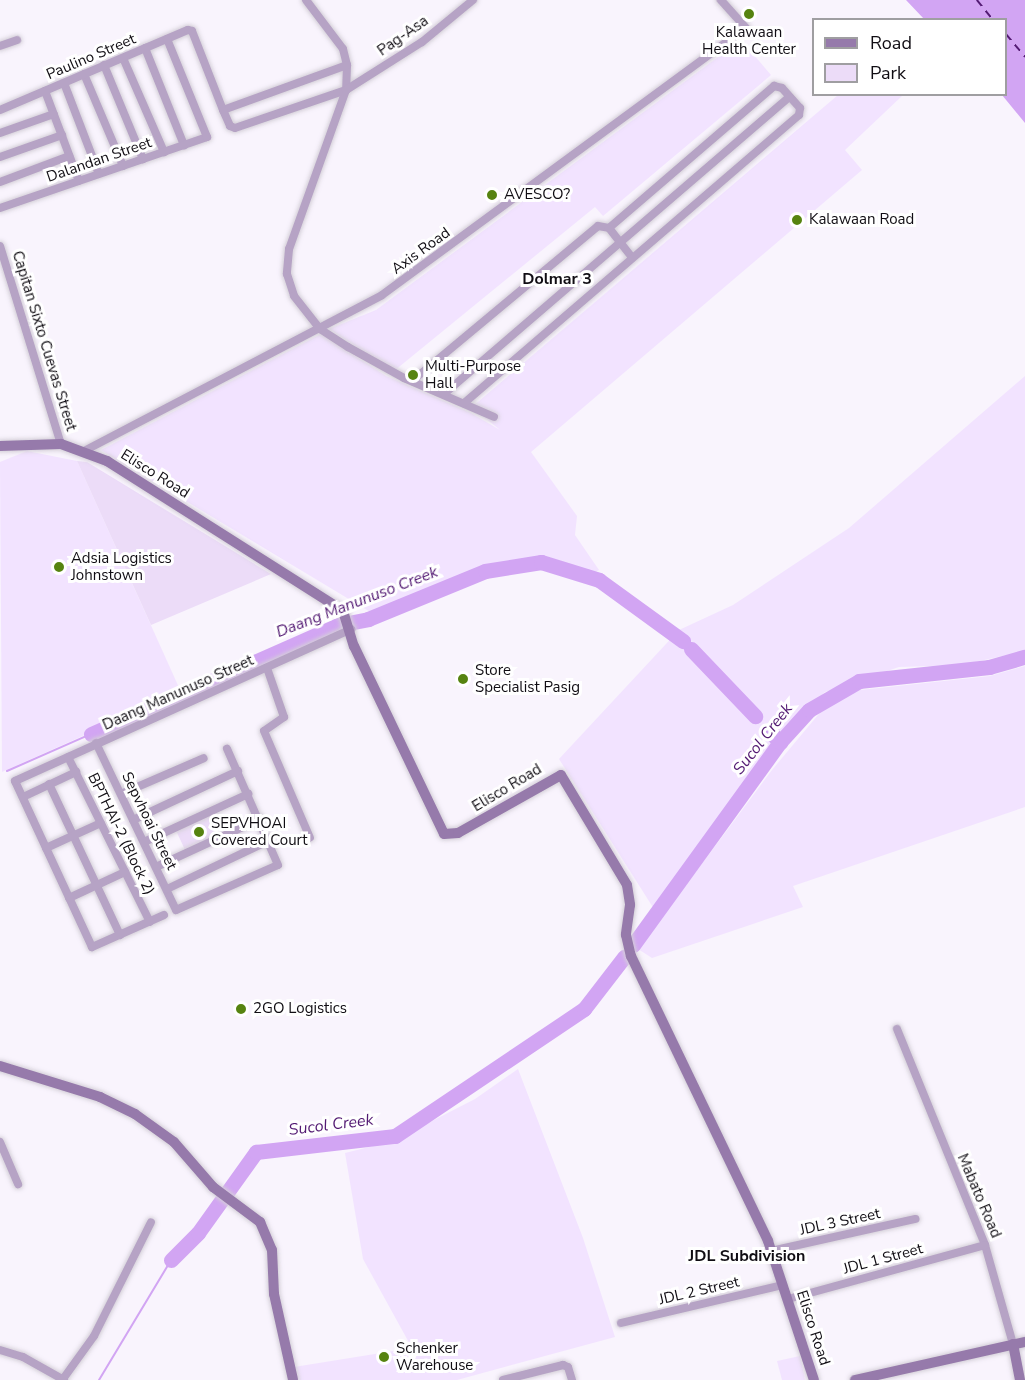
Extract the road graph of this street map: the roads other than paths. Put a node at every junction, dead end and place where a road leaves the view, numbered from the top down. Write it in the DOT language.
graph roads {
  1 [pos="306,0"];
  2 [pos="473,0"];
  3 [pos="721,0"];
  4 [pos="167,39"];
  5 [pos="17,40"];
  6 [pos="0,46"];
  7 [pos="145,48"];
  8 [pos="123,58"];
  9 [pos="347,65"];
  10 [pos="104,66"];
  11 [pos="84,74"];
  12 [pos="64,83"];
  13 [pos="346,90"];
  14 [pos="45,91"];
  15 [pos="789,97"];
  16 [pos="0,110"];
  17 [pos="223,110"];
  18 [pos="54,114"];
  19 [pos="0,133"];
  20 [pos="62,135"];
  21 [pos="184,145"];
  22 [pos="164,152"];
  23 [pos="69,156"];
  24 [pos="0,157"];
  25 [pos="143,159"];
  26 [pos="123,166"];
  27 [pos="99,174"];
  28 [pos="79,181"];
  29 [pos="0,182"];
  30 [pos="0,207"];
  31 [pos="609,228"];
  32 [pos="620,243"];
  33 [pos="0,246"];
  34 [pos="632,257"];
  35 [pos="320,329"];
  36 [pos="412,381"];
  37 [pos="444,394"];
  38 [pos="464,403"];
  39 [pos="494,417"];
  40 [pos="62,444"];
  41 [pos="0,446"];
  42 [pos="84,451"];
  43 [pos="350,624"];
  44 [pos="267,669"];
  45 [pos="96,743"];
  46 [pos="227,749"];
  47 [pos="68,758"];
  48 [pos="204,758"];
  49 [pos="238,771"];
  50 [pos="75,772"];
  51 [pos="49,784"];
  52 [pos="248,794"];
  53 [pos="121,795"];
  54 [pos="23,797"];
  55 [pos="260,819"];
  56 [pos="133,820"];
  57 [pos="101,823"];
  58 [pos="74,836"];
  59 [pos="310,838"];
  60 [pos="270,840"];
  61 [pos="144,842"];
  62 [pos="46,848"];
  63 [pos="156,867"];
  64 [pos="125,872"];
  65 [pos="97,885"];
  66 [pos="167,890"];
  67 [pos="69,898"];
  68 [pos="164,915"];
  69 [pos="150,922"];
  70 [pos="120,935"];
  71 [pos="897,1029"];
  72 [pos="0,1066"];
  73 [pos="0,1142"];
  74 [pos="18,1184"];
  75 [pos="915,1219"];
  76 [pos="150,1222"];
  77 [pos="985,1245"];
  78 [pos="771,1251"];
  79 [pos="783,1285"];
  80 [pos="788,1299"];
  81 [pos="621,1323"];
  82 [pos="1025,1342"];
  83 [pos="1013,1344"];
  84 [pos="0,1350"];
  85 [pos="64,1380"];
  86 [pos="293,1380"];
  87 [pos="503,1380"];
  88 [pos="572,1380"];
  89 [pos="814,1380"];
  90 [pos="855,1380"];
  91 [pos="1020,1380"];
  1 -- 9 [label="street"];
  2 -- 13 [label="street, Pag-Asa"];
  3 -- 35 [label="street, Axis Road"];
  4 -- 7 [label="street, Paulino Street"];
  4 -- 17 [label="street, Paulino Street"];
  4 -- 21 [label="street, Dalandan Street"];
  5 -- 6 [label="street"];
  7 -- 8 [label="street, Paulino Street"];
  7 -- 21 [label="street"];
  8 -- 10 [label="street, Paulino Street"];
  8 -- 22 [label="street"];
  9 -- 13 [label="street"];
  9 -- 17 [label="street"];
  10 -- 11 [label="street, Paulino Street"];
  10 -- 25 [label="street"];
  11 -- 12 [label="street, Paulino Street"];
  11 -- 26 [label="street"];
  12 -- 14 [label="street, Paulino Street"];
  12 -- 27 [label="street"];
  13 -- 17 [label="street, Pag-Asa"];
  13 -- 35 [label="street"];
  14 -- 16 [label="street, Paulino Street"];
  14 -- 18 [label="street"];
  15 -- 31 [label="street"];
  15 -- 32 [label="street"];
  15 -- 34 [label="street"];
  18 -- 19 [label="street"];
  18 -- 20 [label="street"];
  20 -- 23 [label="street"];
  20 -- 24 [label="street"];
  21 -- 22 [label="street, Dalandan Street"];
  22 -- 25 [label="street, Dalandan Street"];
  23 -- 28 [label="street"];
  23 -- 29 [label="street"];
  25 -- 26 [label="street, Dalandan Street"];
  26 -- 27 [label="street, Dalandan Street"];
  27 -- 28 [label="street, Dalandan Street"];
  28 -- 30 [label="street, Dalandan Street"];
  31 -- 32 [label="street"];
  31 -- 36 [label="street"];
  32 -- 34 [label="street"];
  32 -- 37 [label="street"];
  33 -- 40 [label="street, Capitan Sixto Cuevas Street"];
  34 -- 38 [label="street"];
  35 -- 36 [label="street"];
  35 -- 42 [label="street, Axis Road"];
  36 -- 37 [label="street"];
  37 -- 38 [label="street"];
  38 -- 39 [label="street"];
  40 -- 41 [label="main road, Elisco Road"];
  40 -- 42 [label="main road, Elisco Road"];
  42 -- 43 [label="main road, Elisco Road"];
  43 -- 44 [label="street, Daang Manunuso Street"];
  43 -- 78 [label="main road, Elisco Road"];
  44 -- 45 [label="street, Daang Manunuso Street"];
  44 -- 59 [label="street"];
  45 -- 47 [label="street, Daang Manunuso Street"];
  45 -- 53 [label="street, Sepvhoai Street"];
  46 -- 49 [label="street"];
  47 -- 50 [label="street, BPTHAI-2 (Block 2)"];
  47 -- 54 [label="street, Daang Manunuso Street"];
  48 -- 53 [label="street"];
  49 -- 52 [label="street"];
  49 -- 56 [label="street"];
  50 -- 51 [label="street"];
  50 -- 57 [label="street, BPTHAI-2 (Block 2)"];
  51 -- 54 [label="street"];
  51 -- 58 [label="street"];
  52 -- 55 [label="street"];
  52 -- 61 [label="street"];
  53 -- 56 [label="street, Sepvhoai Street"];
  54 -- 62 [label="street"];
  55 -- 60 [label="street"];
  55 -- 63 [label="street"];
  56 -- 61 [label="street, Sepvhoai Street"];
  57 -- 58 [label="street"];
  57 -- 64 [label="street, BPTHAI-2 (Block 2)"];
  58 -- 62 [label="street"];
  58 -- 65 [label="street"];
  60 -- 66 [label="street"];
  60 -- 66 [label="street, Sepvhoai Street"];
  61 -- 63 [label="street, Sepvhoai Street"];
  62 -- 67 [label="street"];
  63 -- 66 [label="street, Sepvhoai Street"];
  64 -- 65 [label="street"];
  64 -- 69 [label="street, BPTHAI-2 (Block 2)"];
  65 -- 67 [label="street"];
  65 -- 70 [label="street"];
  67 -- 70 [label="street"];
  68 -- 69 [label="street"];
  69 -- 70 [label="street"];
  71 -- 77 [label="street, Mabato Road"];
  72 -- 86 [label="main road"];
  73 -- 74 [label="street"];
  75 -- 78 [label="street, JDL 3 Street"];
  76 -- 85 [label="street"];
  77 -- 80 [label="street, JDL 1 Street"];
  77 -- 83 [label="street, Mabato Road"];
  78 -- 79 [label="main road, Elisco Road"];
  79 -- 80 [label="main road, Elisco Road"];
  79 -- 81 [label="street, JDL 2 Street"];
  80 -- 89 [label="main road, Elisco Road"];
  82 -- 83 [label="main road"];
  83 -- 90 [label="main road"];
  83 -- 91 [label="main road, Mabato Road"];
  84 -- 85 [label="street"];
  87 -- 88 [label="street"];
}
